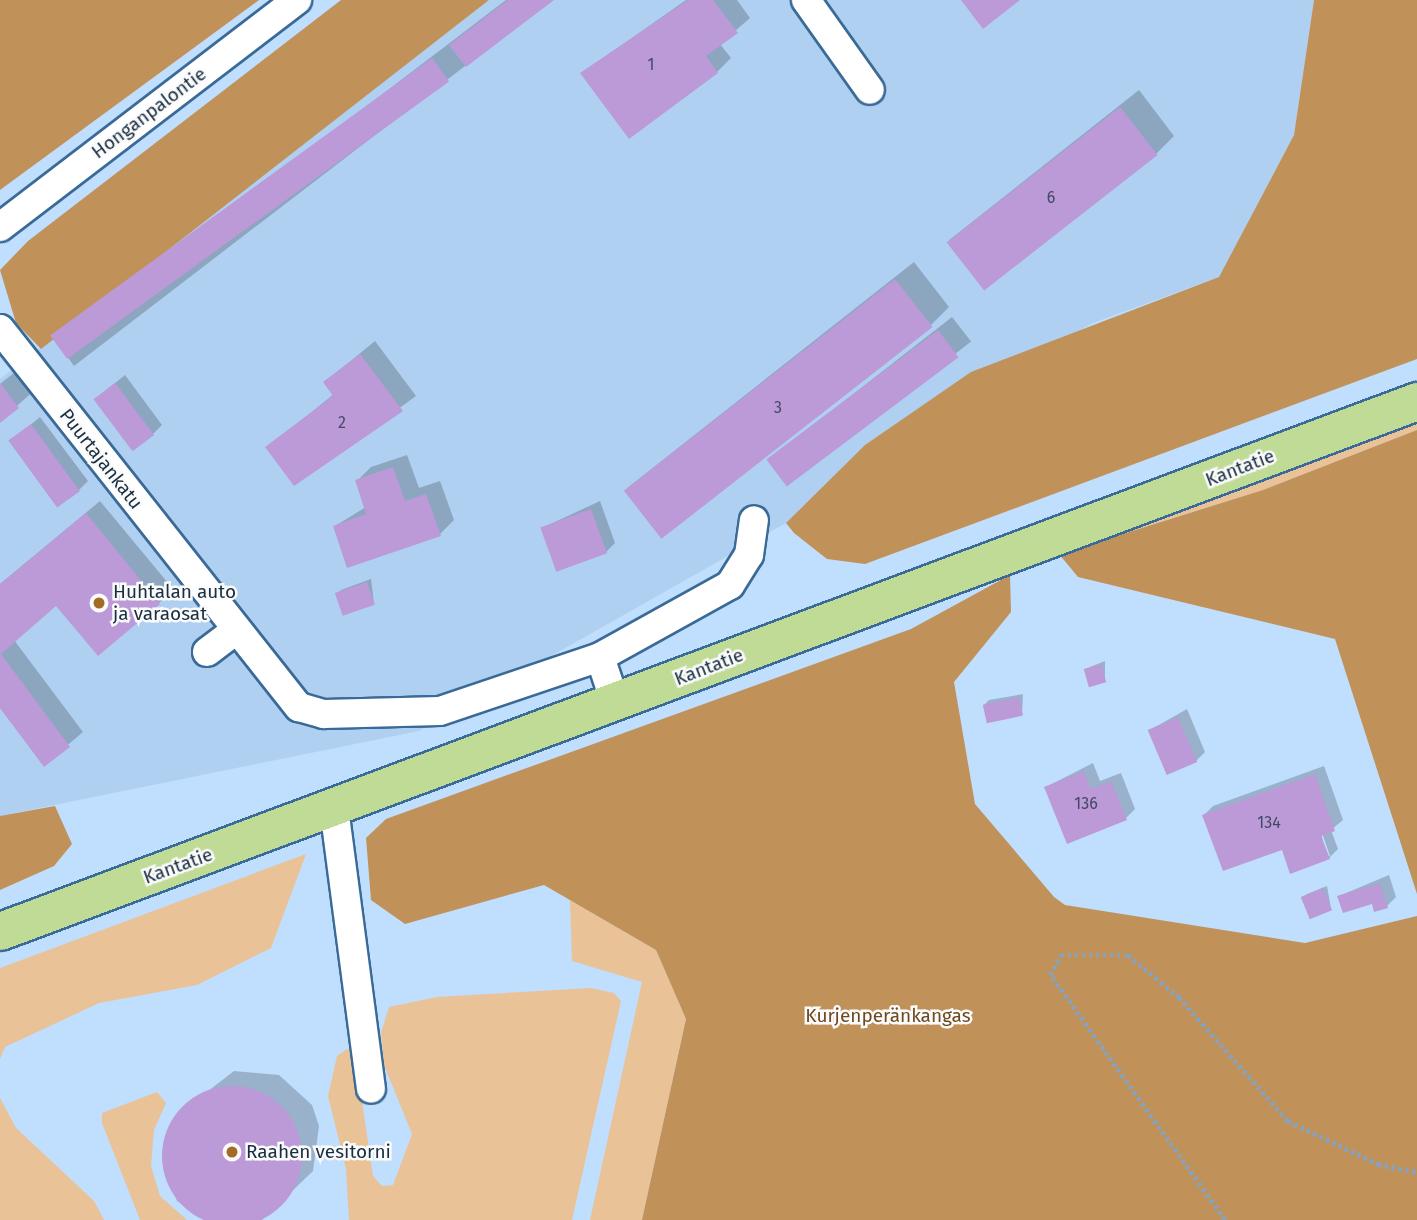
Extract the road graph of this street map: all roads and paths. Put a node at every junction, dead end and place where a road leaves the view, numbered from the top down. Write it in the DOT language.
graph roads {
  1 [pos="297,0"];
  2 [pos="806,0"];
  3 [pos="870,90"];
  4 [pos="0,227"];
  5 [pos="0,328"];
  6 [pos="1417,401"];
  7 [pos="754,520"];
  8 [pos="235,631"];
  9 [pos="207,652"];
  10 [pos="600,657"];
  11 [pos="615,702"];
  12 [pos="334,808"];
  13 [pos="0,931"];
  14 [pos="371,1089"];
  15 [pos="1417,1172"];
  16 [pos="1225,1220"];
  1 -- 4 [label="street, Honganpalontie"];
  2 -- 3 [label="street"];
  5 -- 8 [label="street, Puurtajankatu"];
  6 -- 11 [label="main road, Kantatie"];
  7 -- 10 [label="street, Puurtajankatu"];
  8 -- 9 [label="street"];
  8 -- 10 [label="street, Puurtajankatu"];
  10 -- 11 [label="street"];
  11 -- 12 [label="main road, Kantatie"];
  12 -- 13 [label="main road, Kantatie"];
  12 -- 14 [label="street"];
  15 -- 16 [label="path"];
}
